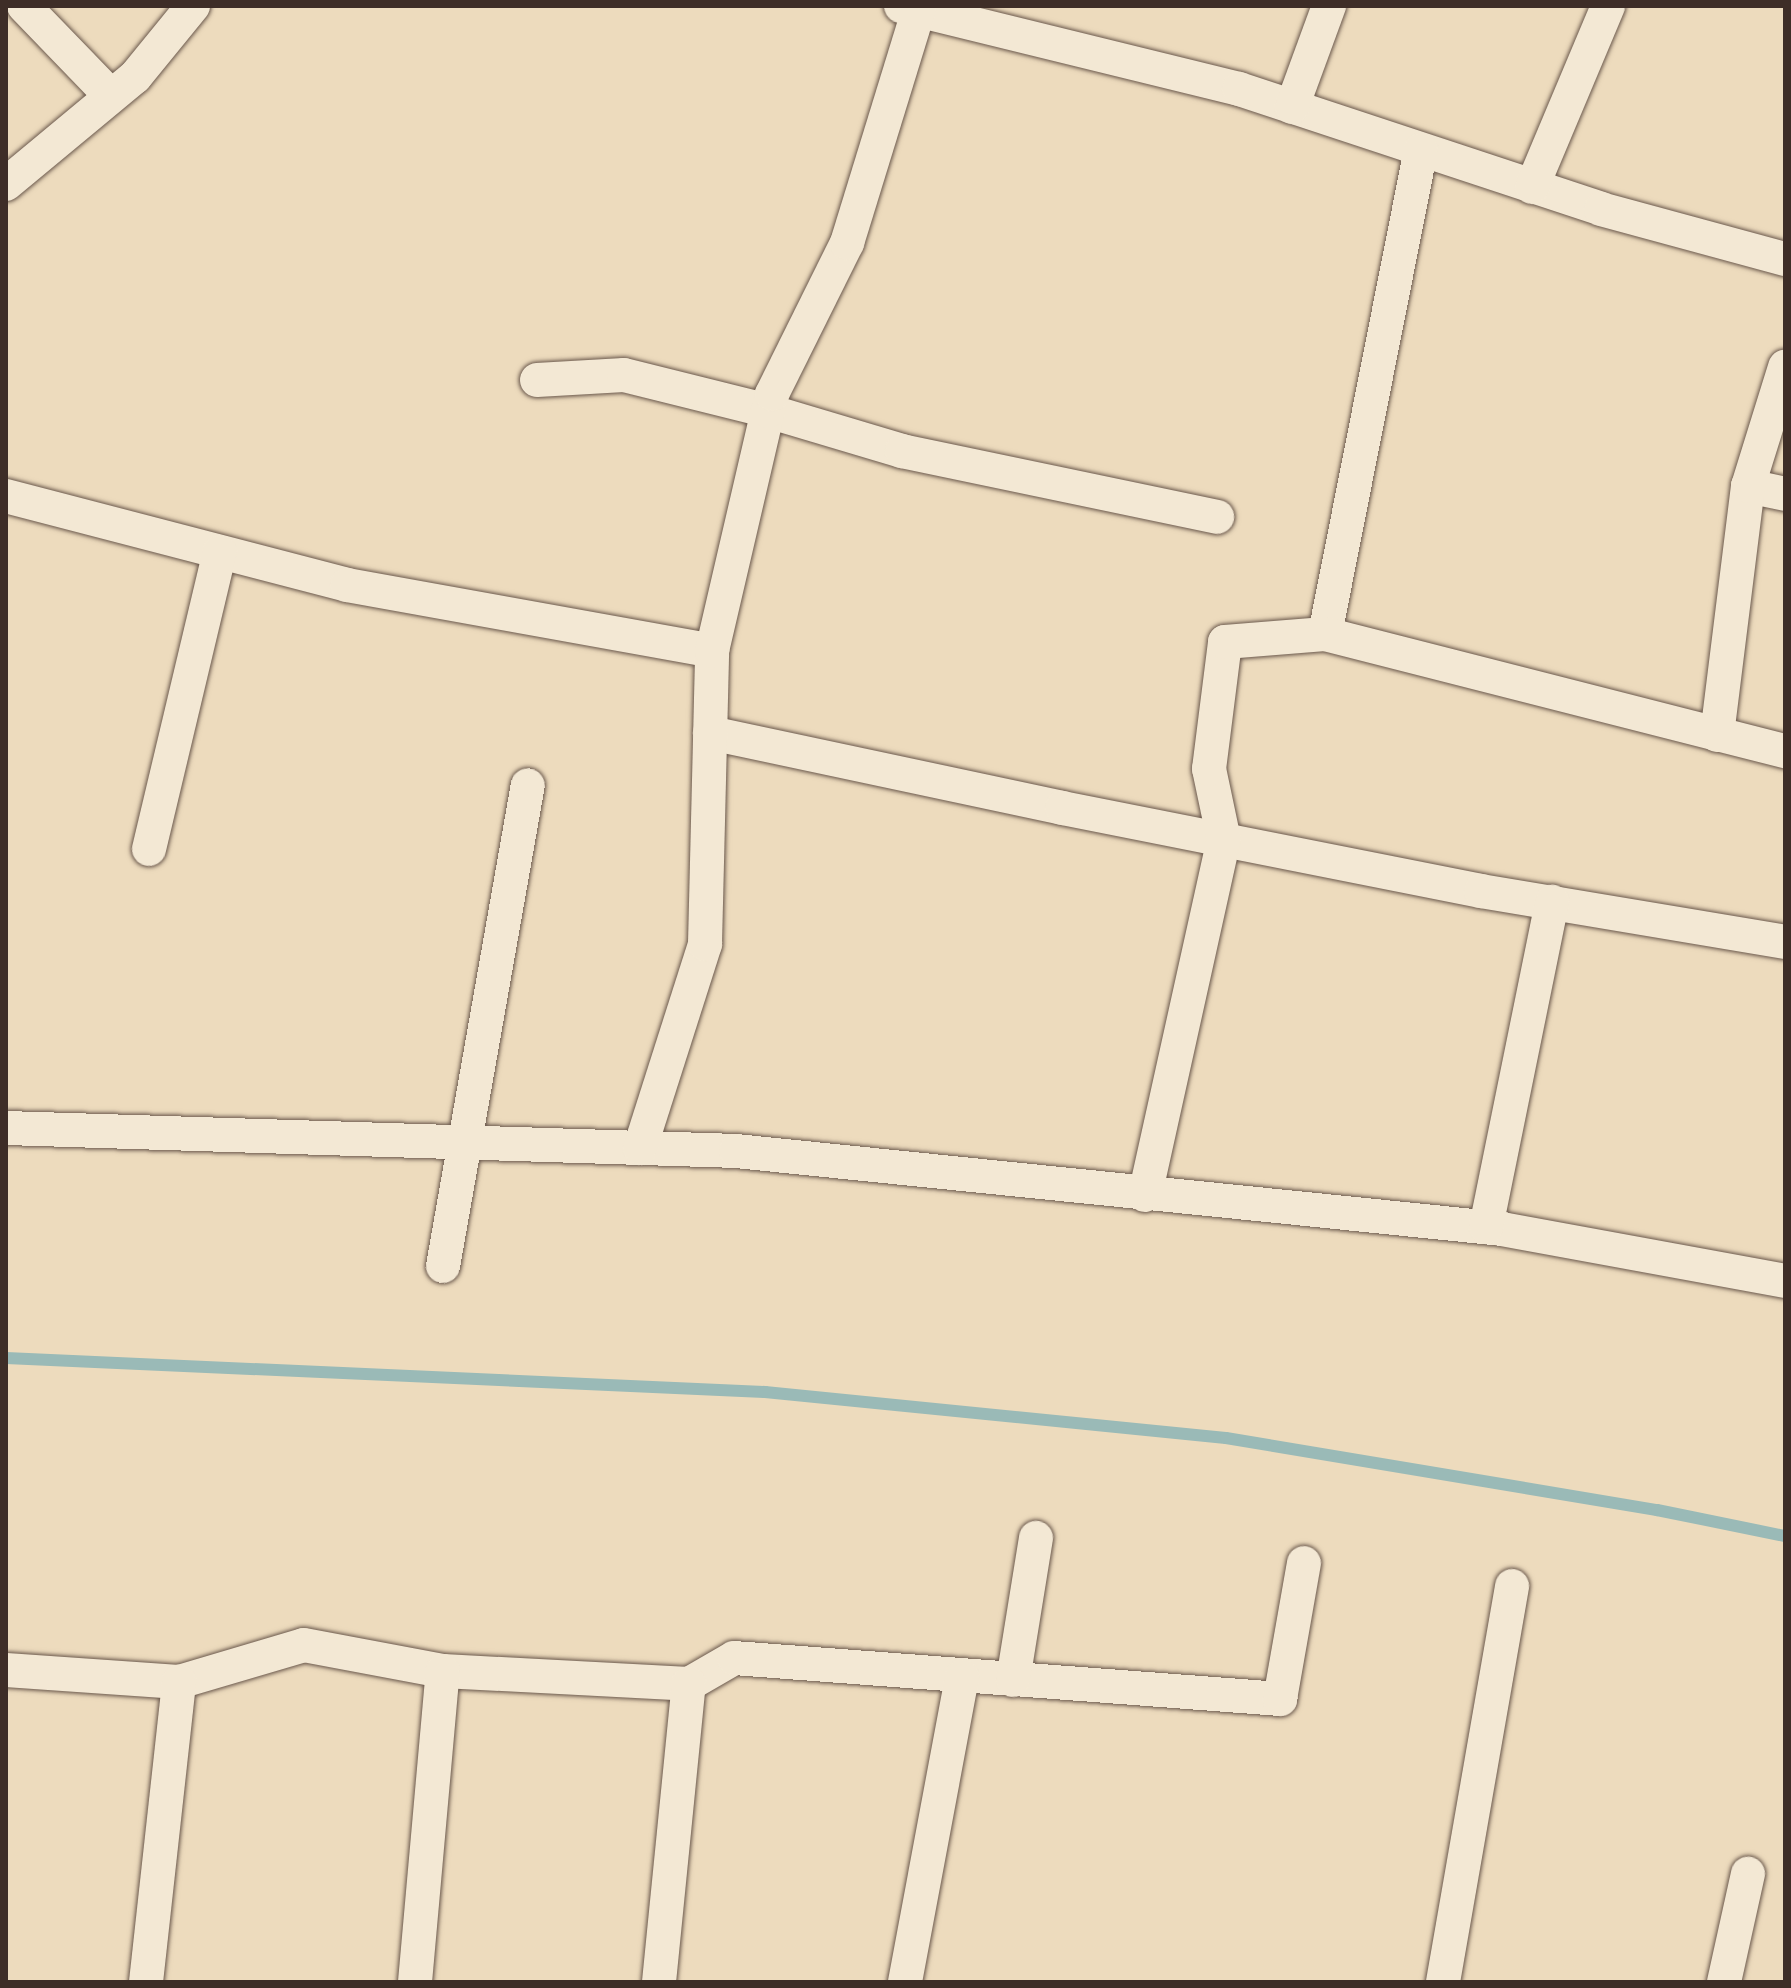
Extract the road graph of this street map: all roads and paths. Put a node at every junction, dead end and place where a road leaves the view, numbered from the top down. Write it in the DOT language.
graph roads {
  1 [pos="24,6"];
  2 [pos="193,6"];
  3 [pos="1329,6"];
  4 [pos="1608,6"];
  5 [pos="913,8"];
  6 [pos="111,96"];
  7 [pos="1292,107"];
  8 [pos="1421,150"];
  9 [pos="6,184"];
  10 [pos="1532,187"];
  11 [pos="1785,259"];
  12 [pos="1785,367"];
  13 [pos="537,380"];
  14 [pos="768,411"];
  15 [pos="1748,486"];
  16 [pos="1785,494"];
  17 [pos="6,496"];
  18 [pos="1217,517"];
  19 [pos="220,552"];
  20 [pos="1325,634"];
  21 [pos="712,651"];
  22 [pos="710,733"];
  23 [pos="1717,735"];
  24 [pos="1785,751"];
  25 [pos="528,785"];
  26 [pos="1224,840"];
  27 [pos="149,849"];
  28 [pos="1552,902"];
  29 [pos="1785,942"];
  30 [pos="6,1128"];
  31 [pos="463,1143"];
  32 [pos="640,1148"];
  33 [pos="1145,1195"];
  34 [pos="1486,1227"];
  35 [pos="443,1266"];
  36 [pos="1785,1281"];
  37 [pos="1036,1538"];
  38 [pos="1304,1563"];
  39 [pos="1512,1586"];
  40 [pos="6,1670"];
  41 [pos="443,1671"];
  42 [pos="962,1676"];
  43 [pos="1013,1680"];
  44 [pos="179,1682"];
  45 [pos="689,1684"];
  46 [pos="1748,1874"];
  47 [pos="146,1982"];
  48 [pos="415,1982"];
  49 [pos="659,1982"];
  50 [pos="905,1982"];
  51 [pos="1443,1982"];
  52 [pos="1724,1982"];
  1 -- 6 [label="street"];
  2 -- 6 [label="street"];
  3 -- 7 [label="street"];
  4 -- 10 [label="street"];
  5 -- 7 [label="street"];
  5 -- 14 [label="street"];
  6 -- 9 [label="street"];
  7 -- 8 [label="street"];
  8 -- 10 [label="street"];
  8 -- 20 [label="street"];
  10 -- 11 [label="street"];
  12 -- 15 [label="street"];
  13 -- 14 [label="street"];
  14 -- 18 [label="street"];
  14 -- 21 [label="street"];
  15 -- 16 [label="street"];
  15 -- 23 [label="street"];
  17 -- 19 [label="street"];
  19 -- 21 [label="street"];
  19 -- 27 [label="street"];
  20 -- 23 [label="street"];
  20 -- 26 [label="street"];
  21 -- 22 [label="street"];
  22 -- 26 [label="street"];
  22 -- 32 [label="street"];
  23 -- 24 [label="street"];
  25 -- 31 [label="street"];
  26 -- 28 [label="street"];
  26 -- 33 [label="street"];
  28 -- 29 [label="street"];
  28 -- 34 [label="street"];
  30 -- 31 [label="street"];
  31 -- 32 [label="street"];
  31 -- 35 [label="street"];
  32 -- 33 [label="street"];
  33 -- 34 [label="street"];
  34 -- 36 [label="street"];
  37 -- 43 [label="street"];
  38 -- 43 [label="street"];
  39 -- 51 [label="street"];
  40 -- 44 [label="street"];
  41 -- 44 [label="street"];
  41 -- 45 [label="street"];
  41 -- 48 [label="street"];
  42 -- 43 [label="street"];
  42 -- 45 [label="street"];
  42 -- 50 [label="street"];
  44 -- 47 [label="street"];
  45 -- 49 [label="street"];
  46 -- 52 [label="street"];
}
